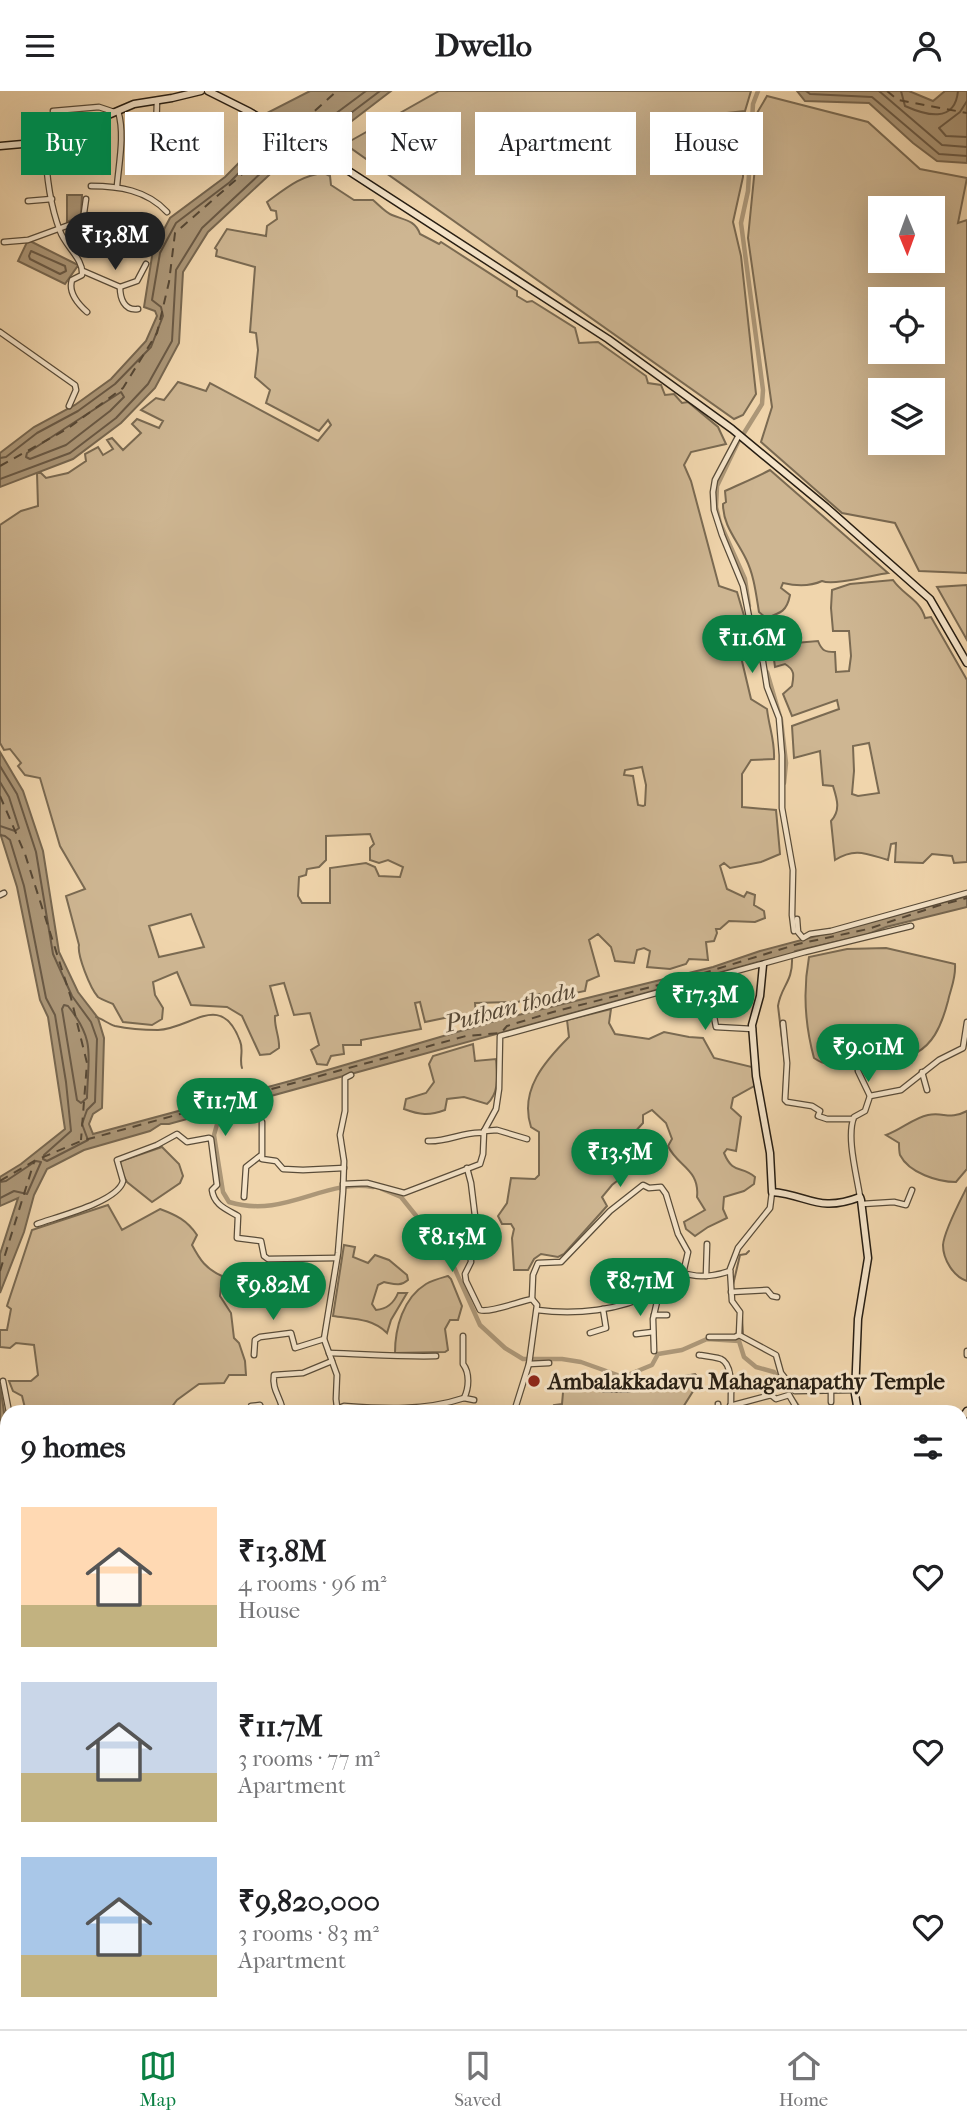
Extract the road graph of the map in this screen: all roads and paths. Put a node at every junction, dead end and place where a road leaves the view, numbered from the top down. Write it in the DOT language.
graph roads {
  1 [pos="201,91"];
  2 [pos="208,91"];
  3 [pos="157,100"];
  4 [pos="54,111"];
  5 [pos="116,111"];
  6 [pos="157,112"];
  7 [pos="111,113"];
  8 [pos="21,144"];
  9 [pos="0,146"];
  10 [pos="49,175"];
  11 [pos="91,186"];
  12 [pos="117,186"];
  13 [pos="52,199"];
  14 [pos="86,199"];
  15 [pos="28,201"];
  16 [pos="167,212"];
  17 [pos="83,220"];
  18 [pos="113,225"];
  19 [pos="59,229"];
  20 [pos="4,241"];
  21 [pos="146,264"];
  22 [pos="83,271"];
  23 [pos="120,287"];
  24 [pos="138,309"];
  25 [pos="87,312"];
  26 [pos="0,331"];
  27 [pos="69,406"];
  28 [pos="739,435"];
  29 [pos="967,663"];
  30 [pos="967,893"];
  31 [pos="797,919"];
  32 [pos="911,926"];
  33 [pos="793,931"];
  34 [pos="762,965"];
  35 [pos="707,980"];
  36 [pos="967,1022"];
  37 [pos="783,1023"];
  38 [pos="752,1029"];
  39 [pos="965,1048"];
  40 [pos="858,1071"];
  41 [pos="922,1072"];
  42 [pos="351,1075"];
  43 [pos="927,1090"];
  44 [pos="870,1096"];
  45 [pos="853,1119"];
  46 [pos="261,1122"];
  47 [pos="484,1132"];
  48 [pos="527,1139"];
  49 [pos="428,1141"];
  50 [pos="260,1156"];
  51 [pos="344,1168"];
  52 [pos="467,1168"];
  53 [pos="343,1187"];
  54 [pos="912,1190"];
  55 [pos="772,1192"];
  56 [pos="244,1197"];
  57 [pos="861,1200"];
  58 [pos="37,1224"];
  59 [pos="707,1244"];
  60 [pos="337,1258"];
  61 [pos="730,1271"];
  62 [pos="683,1274"];
  63 [pos="706,1276"];
  64 [pos="660,1288"];
  65 [pos="730,1292"];
  66 [pos="777,1297"];
  67 [pos="532,1299"];
  68 [pos="603,1309"];
  69 [pos="537,1310"];
  70 [pos="654,1315"];
  71 [pos="667,1315"];
  72 [pos="653,1332"];
  73 [pos="590,1333"];
  74 [pos="636,1333"];
  75 [pos="463,1336"];
  76 [pos="709,1337"];
  77 [pos="743,1338"];
  78 [pos="324,1339"];
  79 [pos="654,1351"];
  80 [pos="329,1353"];
  81 [pos="254,1355"];
  82 [pos="699,1355"];
  83 [pos="436,1356"];
  84 [pos="331,1361"];
  85 [pos="549,1363"];
  86 [pos="529,1364"];
  87 [pos="3,1381"];
  88 [pos="831,1390"];
  89 [pos="855,1390"];
  90 [pos="791,1393"];
  91 [pos="464,1398"];
  92 [pos="474,1400"];
  93 [pos="831,1402"];
  94 [pos="8,1405"];
  95 [pos="282,1405"];
  96 [pos="338,1405"];
  97 [pos="442,1405"];
  98 [pos="516,1405"];
  99 [pos="730,1405"];
  100 [pos="734,1405"];
  101 [pos="796,1405"];
  102 [pos="857,1405"];
  1 -- 3 [label="main road"];
  2 -- 28 [label="main road"];
  3 -- 5 [label="main road"];
  3 -- 6 [label="street"];
  4 -- 5 [label="street"];
  5 -- 7 [label="main road"];
  5 -- 12 [label="street"];
  8 -- 9 [label="main road"];
  10 -- 13 [label="street"];
  11 -- 12 [label="street"];
  12 -- 16 [label="street"];
  13 -- 15 [label="street"];
  13 -- 19 [label="street"];
  14 -- 17 [label="street"];
  17 -- 18 [label="street"];
  17 -- 19 [label="street"];
  19 -- 20 [label="street"];
  19 -- 22 [label="street"];
  21 -- 23 [label="street"];
  22 -- 23 [label="street"];
  22 -- 25 [label="street"];
  23 -- 24 [label="street"];
  26 -- 27 [label="street"];
  28 -- 29 [label="main road"];
  28 -- 33 [label="street"];
  30 -- 31 [label="street"];
  32 -- 34 [label="street"];
  34 -- 35 [label="street"];
  34 -- 38 [label="main road"];
  35 -- 38 [label="street"];
  35 -- 47 [label="street"];
  36 -- 39 [label="street"];
  37 -- 45 [label="street"];
  38 -- 55 [label="main road"];
  39 -- 41 [label="street"];
  40 -- 44 [label="street"];
  41 -- 43 [label="street"];
  41 -- 44 [label="street"];
  42 -- 51 [label="street"];
  44 -- 45 [label="street"];
  45 -- 57 [label="street"];
  46 -- 50 [label="street"];
  47 -- 48 [label="street"];
  47 -- 49 [label="street"];
  47 -- 52 [label="street"];
  50 -- 51 [label="street"];
  50 -- 56 [label="street"];
  51 -- 53 [label="street"];
  52 -- 53 [label="street"];
  52 -- 67 [label="street"];
  53 -- 60 [label="street"];
  54 -- 57 [label="street"];
  55 -- 57 [label="main road"];
  55 -- 61 [label="street"];
  57 -- 89 [label="main road"];
  58 -- 60 [label="street"];
  59 -- 63 [label="street"];
  60 -- 78 [label="street"];
  61 -- 63 [label="street"];
  61 -- 65 [label="street"];
  62 -- 63 [label="street"];
  62 -- 64 [label="street"];
  62 -- 67 [label="street"];
  64 -- 68 [label="street"];
  64 -- 70 [label="street"];
  65 -- 66 [label="street"];
  65 -- 77 [label="street"];
  67 -- 69 [label="street"];
  68 -- 69 [label="street"];
  68 -- 73 [label="street"];
  69 -- 86 [label="street"];
  70 -- 71 [label="street"];
  70 -- 72 [label="street"];
  72 -- 74 [label="street"];
  72 -- 79 [label="street"];
  75 -- 91 [label="street"];
  76 -- 77 [label="street"];
  77 -- 90 [label="street"];
  78 -- 80 [label="street"];
  78 -- 81 [label="street"];
  80 -- 83 [label="street"];
  80 -- 84 [label="street"];
  82 -- 99 [label="street"];
  84 -- 95 [label="street"];
  84 -- 96 [label="street"];
  85 -- 86 [label="street"];
  86 -- 98 [label="street"];
  87 -- 94 [label="street"];
  88 -- 89 [label="street"];
  88 -- 90 [label="street"];
  88 -- 93 [label="street"];
  89 -- 102 [label="main road"];
  90 -- 100 [label="street"];
  90 -- 101 [label="street"];
  91 -- 92 [label="street"];
  91 -- 97 [label="street"];
}
